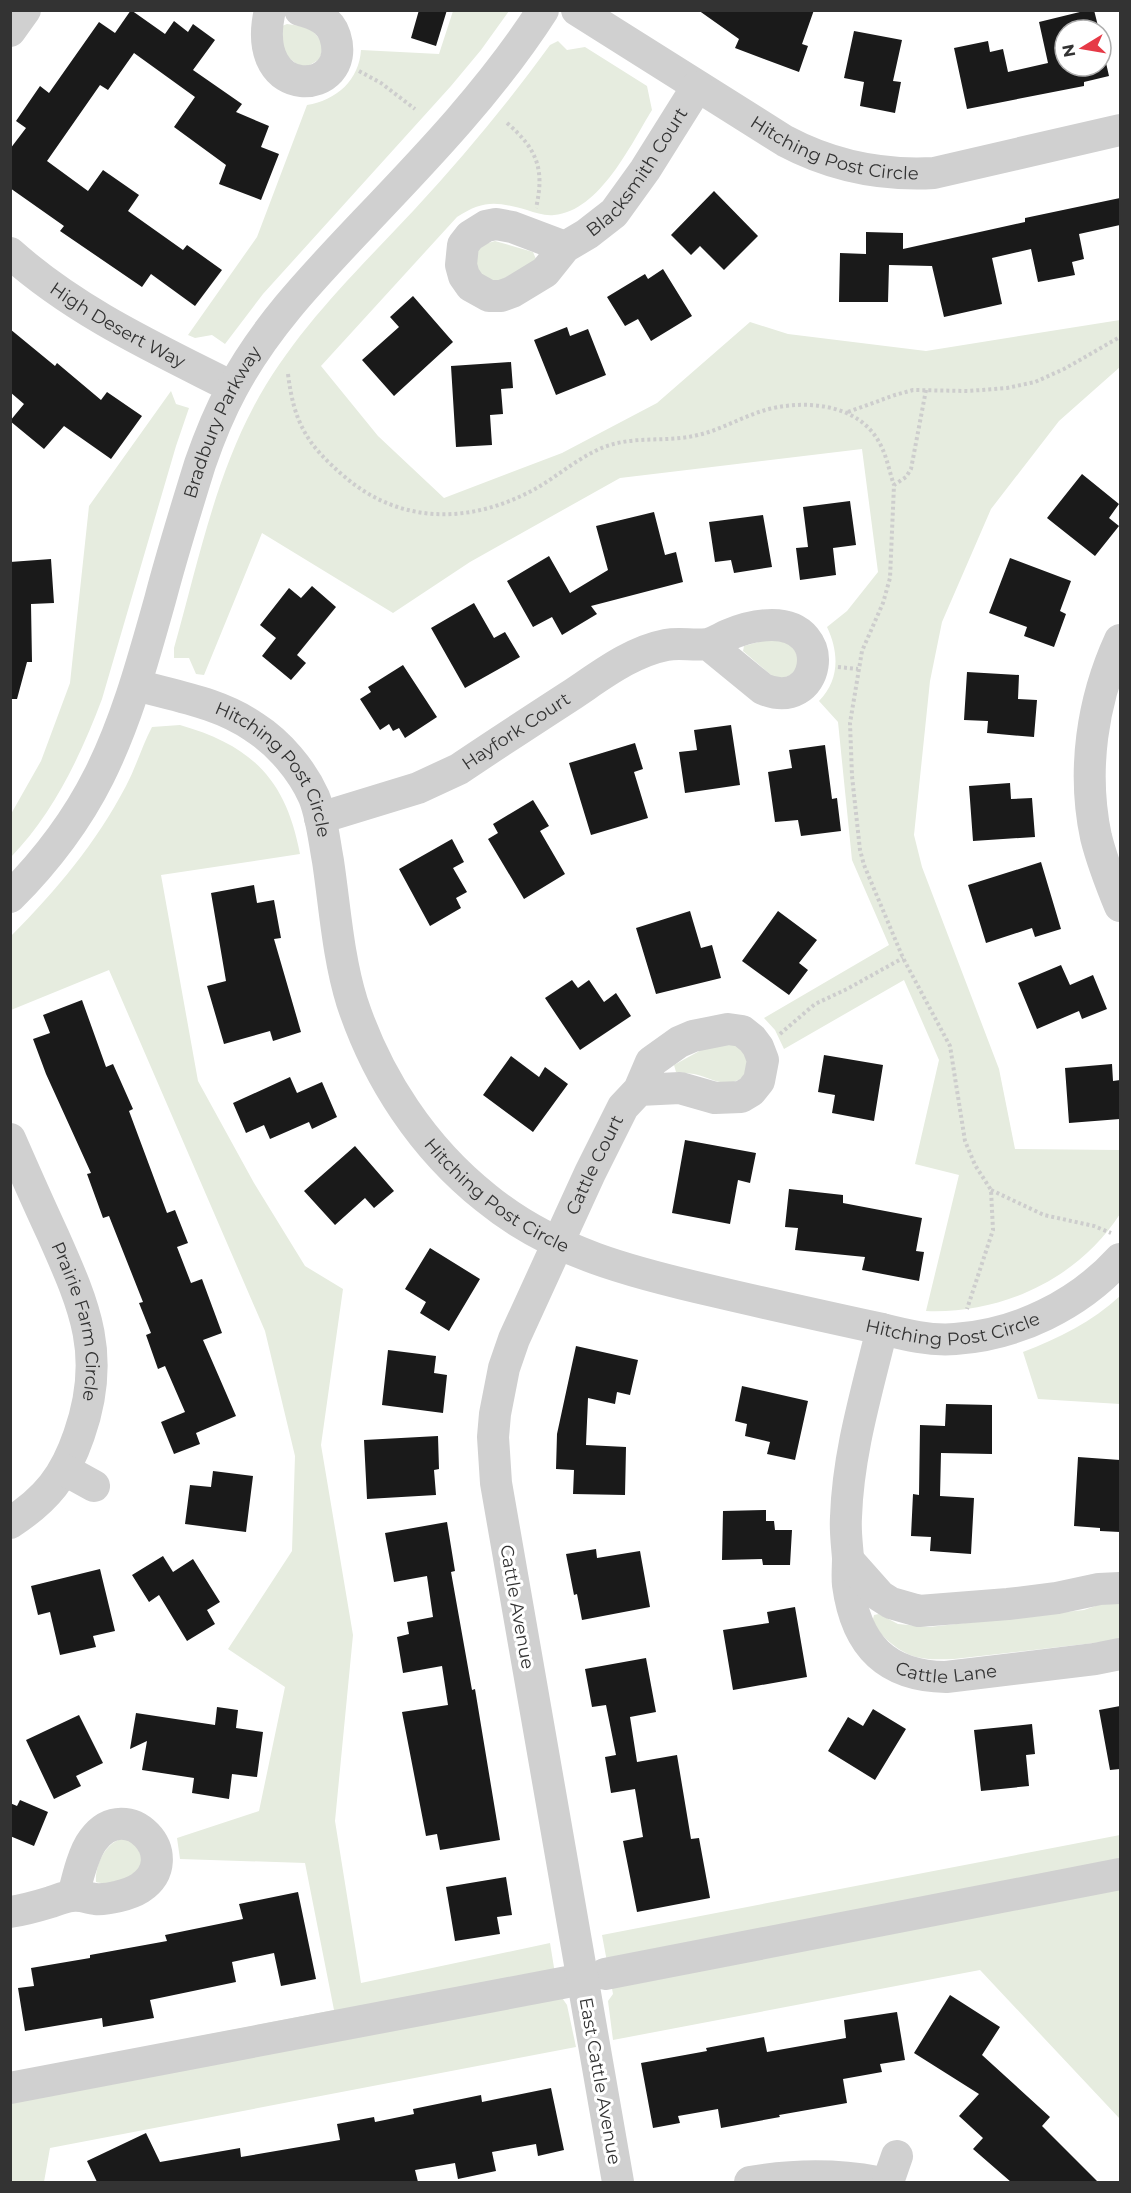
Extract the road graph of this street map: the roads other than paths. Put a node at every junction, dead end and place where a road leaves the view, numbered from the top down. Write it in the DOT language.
graph roads {
  1 [pos="25,10"];
  2 [pos="270,10"];
  3 [pos="300,10"];
  4 [pos="543,10"];
  5 [pos="577,10"];
  6 [pos="10,30"];
  7 [pos="697,87"];
  8 [pos="1120,130"];
  9 [pos="565,246"];
  10 [pos="10,254"];
  11 [pos="232,387"];
  12 [pos="1120,640"];
  13 [pos="708,644"];
  14 [pos="136,685"];
  15 [pos="320,818"];
  16 [pos="10,897"];
  17 [pos="1120,906"];
  18 [pos="639,1090"];
  19 [pos="10,1139"];
  20 [pos="21,1192"];
  21 [pos="557,1244"];
  22 [pos="1116,1246"];
  23 [pos="882,1329"];
  24 [pos="65,1470"];
  25 [pos="94,1486"];
  26 [pos="10,1523"];
  27 [pos="848,1560"];
  28 [pos="1120,1588"];
  29 [pos="1120,1654"];
  30 [pos="1120,1874"];
  31 [pos="73,1896"];
  32 [pos="10,1912"];
  33 [pos="594,1976"];
  34 [pos="10,2088"];
  35 [pos="618,2182"];
  36 [pos="750,2182"];
  37 [pos="877,2182"];
  1 -- 6 [label="street"];
  2 -- 3 [label="street"];
  4 -- 11 [label="street, Bradbury Parkway"];
  5 -- 7 [label="street, Hitching Post Circle"];
  7 -- 8 [label="street, Hitching Post Circle"];
  7 -- 9 [label="street, Blacksmith Court"];
  10 -- 11 [label="street, High Desert Way"];
  11 -- 14 [label="street, Bradbury Parkway"];
  12 -- 17 [label="street"];
  13 -- 15 [label="street, Hayfork Court"];
  14 -- 15 [label="street, Hitching Post Circle"];
  14 -- 16 [label="street, Bradbury Parkway"];
  15 -- 21 [label="street, Hitching Post Circle"];
  18 -- 21 [label="street, Cattle Court"];
  19 -- 20 [label="street, Prairie Farm Circle"];
  20 -- 24 [label="street, Prairie Farm Circle"];
  21 -- 23 [label="street, Hitching Post Circle"];
  21 -- 33 [label="street, Cattle Avenue"];
  22 -- 23 [label="street, Hitching Post Circle"];
  23 -- 27 [label="street, Cattle Lane"];
  24 -- 25 [label="street"];
  24 -- 26 [label="street, Prairie Farm Circle"];
  27 -- 28 [label="street"];
  27 -- 29 [label="street, Cattle Lane"];
  30 -- 33 [label="street"];
  31 -- 32 [label="street"];
  33 -- 34 [label="street"];
  33 -- 35 [label="street, East Cattle Avenue"];
  36 -- 37 [label="street"];
}
